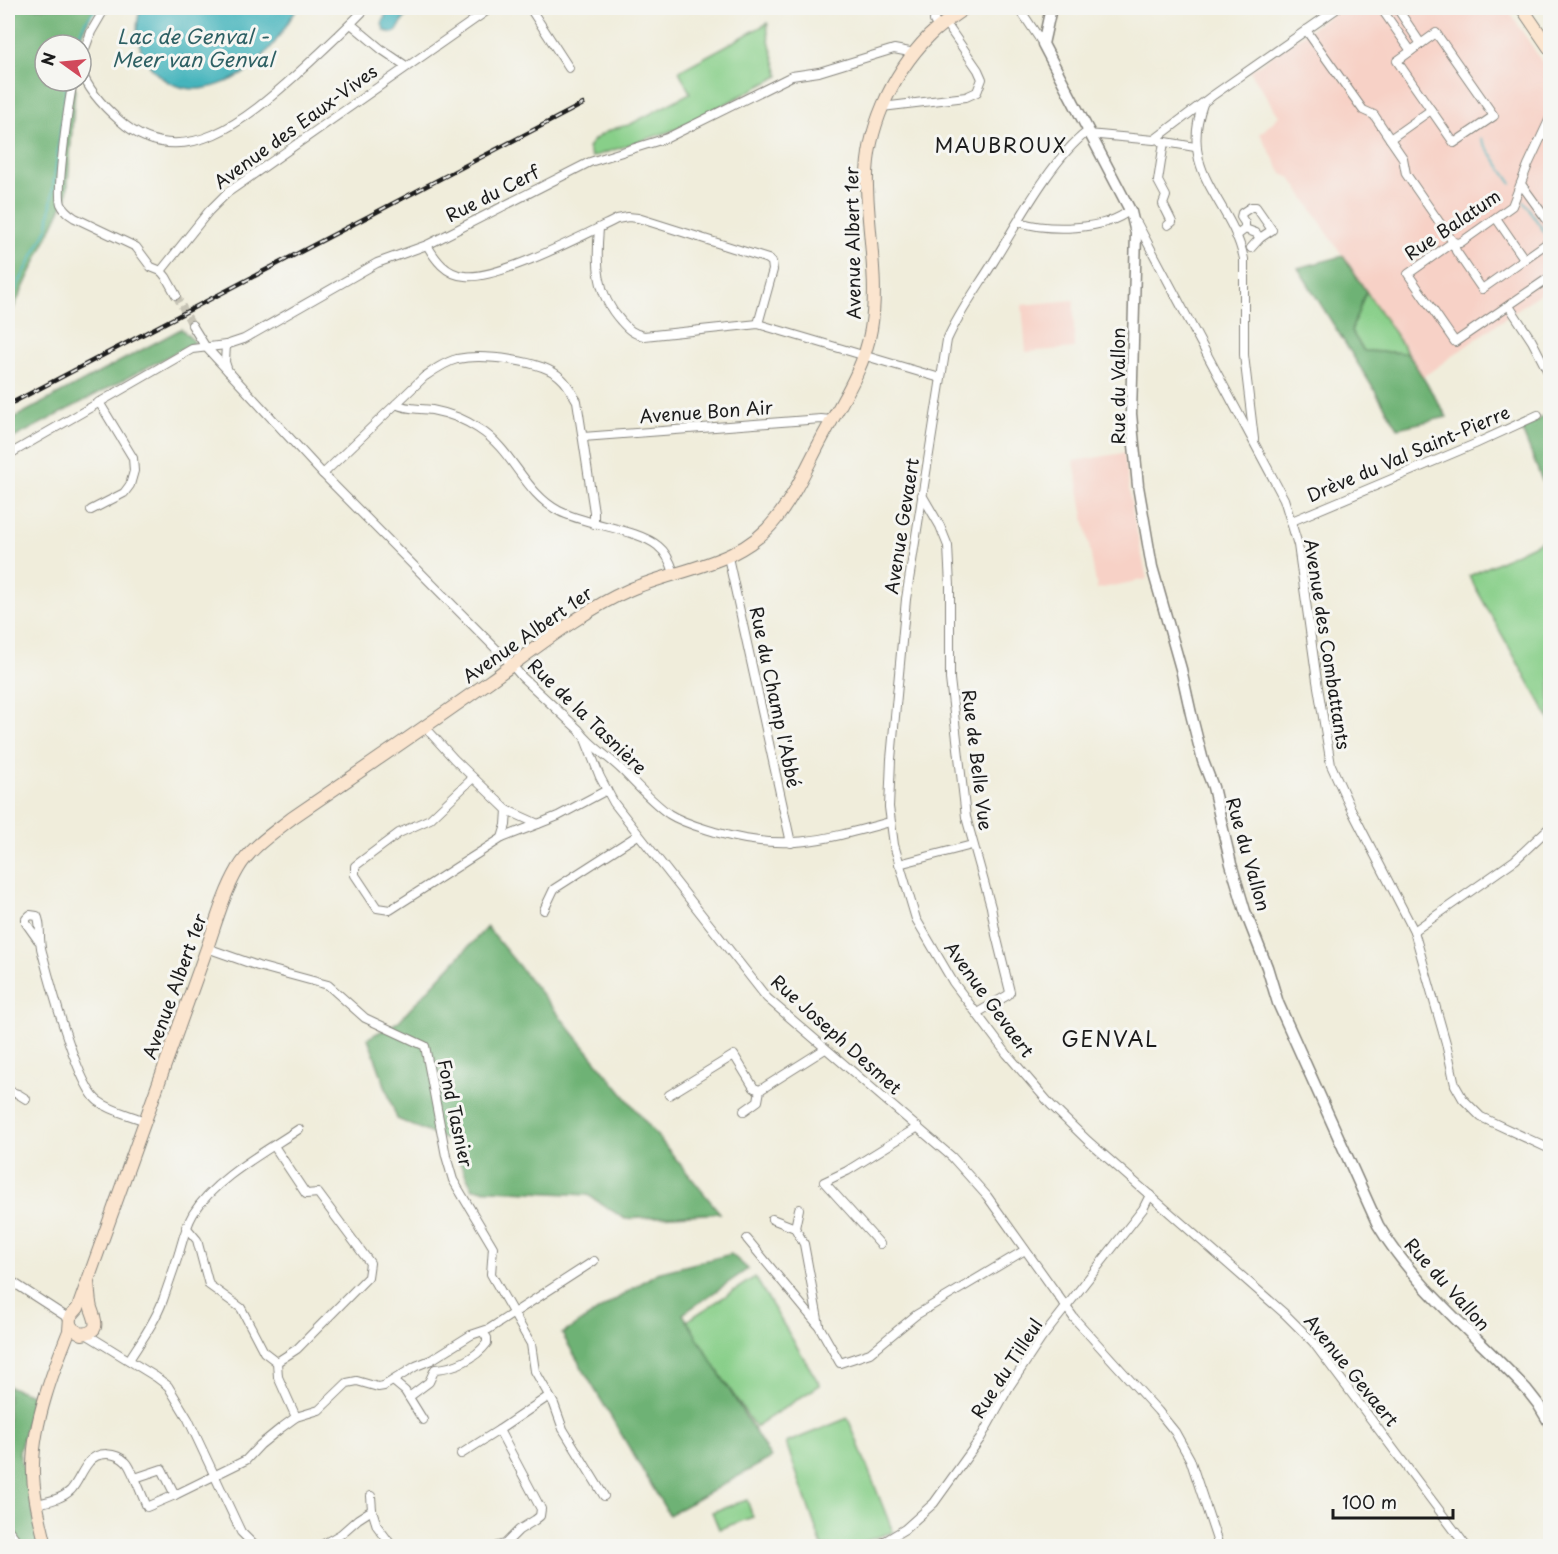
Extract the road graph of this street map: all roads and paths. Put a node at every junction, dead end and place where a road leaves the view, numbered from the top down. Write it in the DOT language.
graph roads {
  1 [pos="105,8"];
  2 [pos="366,8"];
  3 [pos="491,8"];
  4 [pos="530,8"];
  5 [pos="935,8"];
  6 [pos="965,8"];
  7 [pos="1019,8"];
  8 [pos="1051,8"];
  9 [pos="1338,8"];
  10 [pos="1382,8"];
  11 [pos="1397,8"];
  12 [pos="1522,8"];
  13 [pos="351,24"];
  14 [pos="941,25"];
  15 [pos="1305,30"];
  16 [pos="92,33"];
  17 [pos="1042,44"];
  18 [pos="1421,44"];
  19 [pos="1551,49"];
  20 [pos="1411,51"];
  21 [pos="915,52"];
  22 [pos="406,66"];
  23 [pos="569,68"];
  24 [pos="93,91"];
  25 [pos="71,93"];
  26 [pos="1203,104"];
  27 [pos="882,107"];
  28 [pos="1431,110"];
  29 [pos="1551,118"];
  30 [pos="1088,133"];
  31 [pos="1390,139"];
  32 [pos="1154,140"];
  33 [pos="1164,141"];
  34 [pos="1195,147"];
  35 [pos="1521,184"];
  36 [pos="1130,211"];
  37 [pos="1496,218"];
  38 [pos="1018,222"];
  39 [pos="1551,224"];
  40 [pos="1168,225"];
  41 [pos="599,228"];
  42 [pos="1245,230"];
  43 [pos="1236,236"];
  44 [pos="1260,238"];
  45 [pos="1453,242"];
  46 [pos="427,244"];
  47 [pos="1545,245"];
  48 [pos="1251,248"];
  49 [pos="1525,260"];
  50 [pos="161,271"];
  51 [pos="1551,277"];
  52 [pos="176,295"];
  53 [pos="1509,306"];
  54 [pos="758,324"];
  55 [pos="192,325"];
  56 [pos="226,345"];
  57 [pos="204,346"];
  58 [pos="865,354"];
  59 [pos="228,372"];
  60 [pos="1548,372"];
  61 [pos="940,378"];
  62 [pos="99,402"];
  63 [pos="396,404"];
  64 [pos="1538,415"];
  65 [pos="831,420"];
  66 [pos="583,437"];
  67 [pos="1254,443"];
  68 [pos="8,455"];
  69 [pos="323,474"];
  70 [pos="922,495"];
  71 [pos="91,510"];
  72 [pos="1292,521"];
  73 [pos="594,524"];
  74 [pos="728,557"];
  75 [pos="674,573"];
  76 [pos="512,665"];
  77 [pos="425,727"];
  78 [pos="585,739"];
  79 [pos="473,778"];
  80 [pos="607,790"];
  81 [pos="507,810"];
  82 [pos="890,822"];
  83 [pos="538,824"];
  84 [pos="1551,827"];
  85 [pos="638,835"];
  86 [pos="502,838"];
  87 [pos="791,843"];
  88 [pos="972,845"];
  89 [pos="899,864"];
  90 [pos="544,910"];
  91 [pos="1414,931"];
  92 [pos="38,940"];
  93 [pos="207,948"];
  94 [pos="977,1014"];
  95 [pos="825,1049"];
  96 [pos="760,1090"];
  97 [pos="8,1091"];
  98 [pos="669,1095"];
  99 [pos="26,1099"];
  100 [pos="744,1111"];
  101 [pos="145,1121"];
  102 [pos="918,1127"];
  103 [pos="299,1129"];
  104 [pos="274,1146"];
  105 [pos="1551,1149"];
  106 [pos="1150,1195"];
  107 [pos="799,1209"];
  108 [pos="772,1218"];
  109 [pos="186,1227"];
  110 [pos="795,1228"];
  111 [pos="747,1239"];
  112 [pos="880,1244"];
  113 [pos="1025,1250"];
  114 [pos="594,1261"];
  115 [pos="8,1280"];
  116 [pos="88,1281"];
  117 [pos="1067,1307"];
  118 [pos="513,1313"];
  119 [pos="79,1324"];
  120 [pos="819,1326"];
  121 [pos="483,1332"];
  122 [pos="129,1360"];
  123 [pos="429,1361"];
  124 [pos="277,1362"];
  125 [pos="435,1369"];
  126 [pos="393,1381"];
  127 [pos="549,1396"];
  128 [pos="409,1397"];
  129 [pos="296,1417"];
  130 [pos="423,1420"];
  131 [pos="1551,1424"];
  132 [pos="499,1430"];
  133 [pos="461,1454"];
  134 [pos="214,1477"];
  135 [pos="135,1478"];
  136 [pos="175,1495"];
  137 [pos="371,1496"];
  138 [pos="604,1496"];
  139 [pos="37,1504"];
  140 [pos="372,1510"];
  141 [pos="8,1529"];
  142 [pos="21,1546"];
  143 [pos="45,1546"];
  144 [pos="255,1546"];
  145 [pos="320,1546"];
  146 [pos="392,1546"];
  147 [pos="503,1546"];
  148 [pos="877,1546"];
  149 [pos="1219,1546"];
  150 [pos="1466,1546"];
  1 -- 16 [label="street"];
  2 -- 13 [label="street"];
  3 -- 22 [label="street, Avenue des Eaux-Vives"];
  4 -- 23 [label="street"];
  5 -- 14 [label="street"];
  6 -- 14 [label="main road, Avenue Albert 1er"];
  7 -- 17 [label="street"];
  8 -- 17 [label="street"];
  9 -- 15 [label="street"];
  10 -- 20 [label="street"];
  11 -- 18 [label="street"];
  12 -- 19 [label="main road"];
  13 -- 22 [label="street"];
  13 -- 24 [label="street"];
  14 -- 21 [label="main road, Avenue Albert 1er"];
  14 -- 27 [label="street"];
  15 -- 26 [label="street"];
  15 -- 31 [label="street"];
  17 -- 30 [label="street, Avenue des Combattants"];
  18 -- 20 [label="street"];
  18 -- 28 [label="street"];
  20 -- 28 [label="street"];
  21 -- 27 [label="main road, Avenue Albert 1er"];
  21 -- 46 [label="street, Rue du Cerf"];
  22 -- 50 [label="street, Avenue des Eaux-Vives"];
  25 -- 50 [label="street"];
  26 -- 32 [label="street"];
  26 -- 34 [label="street"];
  27 -- 58 [label="main road, Avenue Albert 1er"];
  28 -- 31 [label="street"];
  29 -- 35 [label="street, Rue Balatum"];
  30 -- 32 [label="street"];
  30 -- 36 [label="street, Avenue des Combattants"];
  30 -- 38 [label="street, Avenue Gevaert"];
  31 -- 45 [label="street"];
  32 -- 33 [label="street"];
  33 -- 34 [label="street"];
  33 -- 40 [label="street"];
  34 -- 43 [label="street"];
  35 -- 37 [label="street, Rue Balatum"];
  35 -- 39 [label="street"];
  36 -- 38 [label="street"];
  36 -- 67 [label="street, Avenue des Combattants"];
  36 -- 131 [label="street, Rue du Vallon"];
  37 -- 45 [label="street, Rue Balatum"];
  37 -- 49 [label="street"];
  38 -- 61 [label="street, Avenue Gevaert"];
  41 -- 46 [label="street"];
  41 -- 54 [label="street"];
  41 -- 54 [label="street"];
  42 -- 43 [label="street"];
  42 -- 44 [label="street"];
  42 -- 44 [label="street"];
  43 -- 67 [label="street"];
  44 -- 48 [label="street"];
  45 -- 49 [label="street"];
  45 -- 53 [label="street, Rue Balatum"];
  46 -- 56 [label="street, Rue du Cerf"];
  47 -- 49 [label="street"];
  50 -- 52 [label="street"];
  51 -- 53 [label="street, Rue Balatum"];
  53 -- 60 [label="street"];
  54 -- 58 [label="street"];
  55 -- 57 [label="street, Rue de la Tasnière"];
  56 -- 57 [label="street, Rue du Cerf"];
  56 -- 59 [label="street"];
  57 -- 59 [label="street, Rue de la Tasnière"];
  57 -- 62 [label="street, Rue du Cerf"];
  58 -- 61 [label="street"];
  58 -- 65 [label="main road, Avenue Albert 1er"];
  59 -- 69 [label="street, Rue de la Tasnière"];
  61 -- 70 [label="street, Avenue Gevaert"];
  62 -- 68 [label="street, Rue du Cerf"];
  62 -- 71 [label="street"];
  63 -- 66 [label="street"];
  63 -- 69 [label="street"];
  63 -- 73 [label="street"];
  64 -- 72 [label="street, Drève du Val Saint-Pierre"];
  65 -- 66 [label="street, Avenue Bon Air"];
  65 -- 74 [label="main road, Avenue Albert 1er"];
  66 -- 73 [label="street"];
  67 -- 72 [label="street, Avenue des Combattants"];
  69 -- 76 [label="street, Rue de la Tasnière"];
  70 -- 82 [label="street, Avenue Gevaert"];
  70 -- 88 [label="street, Rue de Belle Vue"];
  72 -- 91 [label="street, Avenue des Combattants"];
  73 -- 75 [label="street"];
  74 -- 75 [label="main road, Avenue Albert 1er"];
  74 -- 87 [label="street, Rue du Champ l'Abbé"];
  75 -- 76 [label="main road, Avenue Albert 1er"];
  76 -- 77 [label="main road, Avenue Albert 1er"];
  76 -- 78 [label="street, Rue de la Tasnière"];
  77 -- 79 [label="street"];
  77 -- 93 [label="main road, Avenue Albert 1er"];
  78 -- 80 [label="street, Rue Joseph Desmet"];
  78 -- 87 [label="street, Rue de la Tasnière"];
  79 -- 81 [label="street"];
  79 -- 86 [label="street"];
  80 -- 83 [label="street"];
  80 -- 85 [label="street, Rue Joseph Desmet"];
  81 -- 83 [label="street"];
  81 -- 86 [label="street"];
  82 -- 87 [label="street, Rue de la Tasnière"];
  82 -- 89 [label="street, Avenue Gevaert"];
  83 -- 86 [label="street"];
  84 -- 91 [label="street"];
  85 -- 90 [label="street"];
  85 -- 95 [label="street, Rue Joseph Desmet"];
  88 -- 89 [label="street"];
  88 -- 94 [label="street, Rue de Belle Vue"];
  89 -- 94 [label="street, Avenue Gevaert"];
  91 -- 105 [label="street, Avenue des Combattants"];
  92 -- 101 [label="street"];
  93 -- 101 [label="main road, Avenue Albert 1er"];
  93 -- 118 [label="street, Fond Tasnier"];
  94 -- 106 [label="street, Avenue Gevaert"];
  95 -- 96 [label="street"];
  95 -- 102 [label="street, Rue Joseph Desmet"];
  96 -- 98 [label="street"];
  96 -- 100 [label="street"];
  97 -- 99 [label="street"];
  101 -- 116 [label="main road, Avenue Albert 1er"];
  102 -- 112 [label="street"];
  102 -- 113 [label="street, Rue Joseph Desmet"];
  103 -- 104 [label="street"];
  104 -- 109 [label="street"];
  104 -- 124 [label="street"];
  106 -- 117 [label="street, Rue du Tilleul"];
  106 -- 150 [label="street, Avenue Gevaert"];
  107 -- 110 [label="street"];
  108 -- 110 [label="street"];
  109 -- 122 [label="street"];
  109 -- 124 [label="street"];
  110 -- 120 [label="street"];
  111 -- 120 [label="street"];
  113 -- 117 [label="street, Rue Joseph Desmet"];
  113 -- 120 [label="street"];
  114 -- 118 [label="street"];
  115 -- 119 [label="street"];
  116 -- 119 [label="main road, Avenue Albert 1er"];
  116 -- 119 [label="main road, Avenue Albert 1er"];
  117 -- 148 [label="street, Rue du Tilleul"];
  117 -- 149 [label="street, Rue Joseph Desmet"];
  118 -- 121 [label="street"];
  118 -- 127 [label="street, Fond Tasnier"];
  119 -- 122 [label="street"];
  119 -- 139 [label="main road, Avenue Albert 1er"];
  121 -- 123 [label="street"];
  121 -- 125 [label="street"];
  122 -- 134 [label="street"];
  123 -- 125 [label="street"];
  123 -- 126 [label="street"];
  124 -- 129 [label="street"];
  125 -- 128 [label="street"];
  126 -- 128 [label="street"];
  126 -- 129 [label="street"];
  127 -- 132 [label="street"];
  127 -- 138 [label="street, Fond Tasnier"];
  128 -- 130 [label="street"];
  129 -- 134 [label="street"];
  132 -- 133 [label="street"];
  132 -- 147 [label="street"];
  134 -- 136 [label="street"];
  134 -- 144 [label="street"];
  135 -- 136 [label="street"];
  135 -- 136 [label="street"];
  135 -- 139 [label="street"];
  137 -- 140 [label="street"];
  139 -- 143 [label="main road, Avenue Albert 1er"];
  140 -- 145 [label="street"];
  140 -- 146 [label="street"];
  141 -- 142 [label="street"];
}
